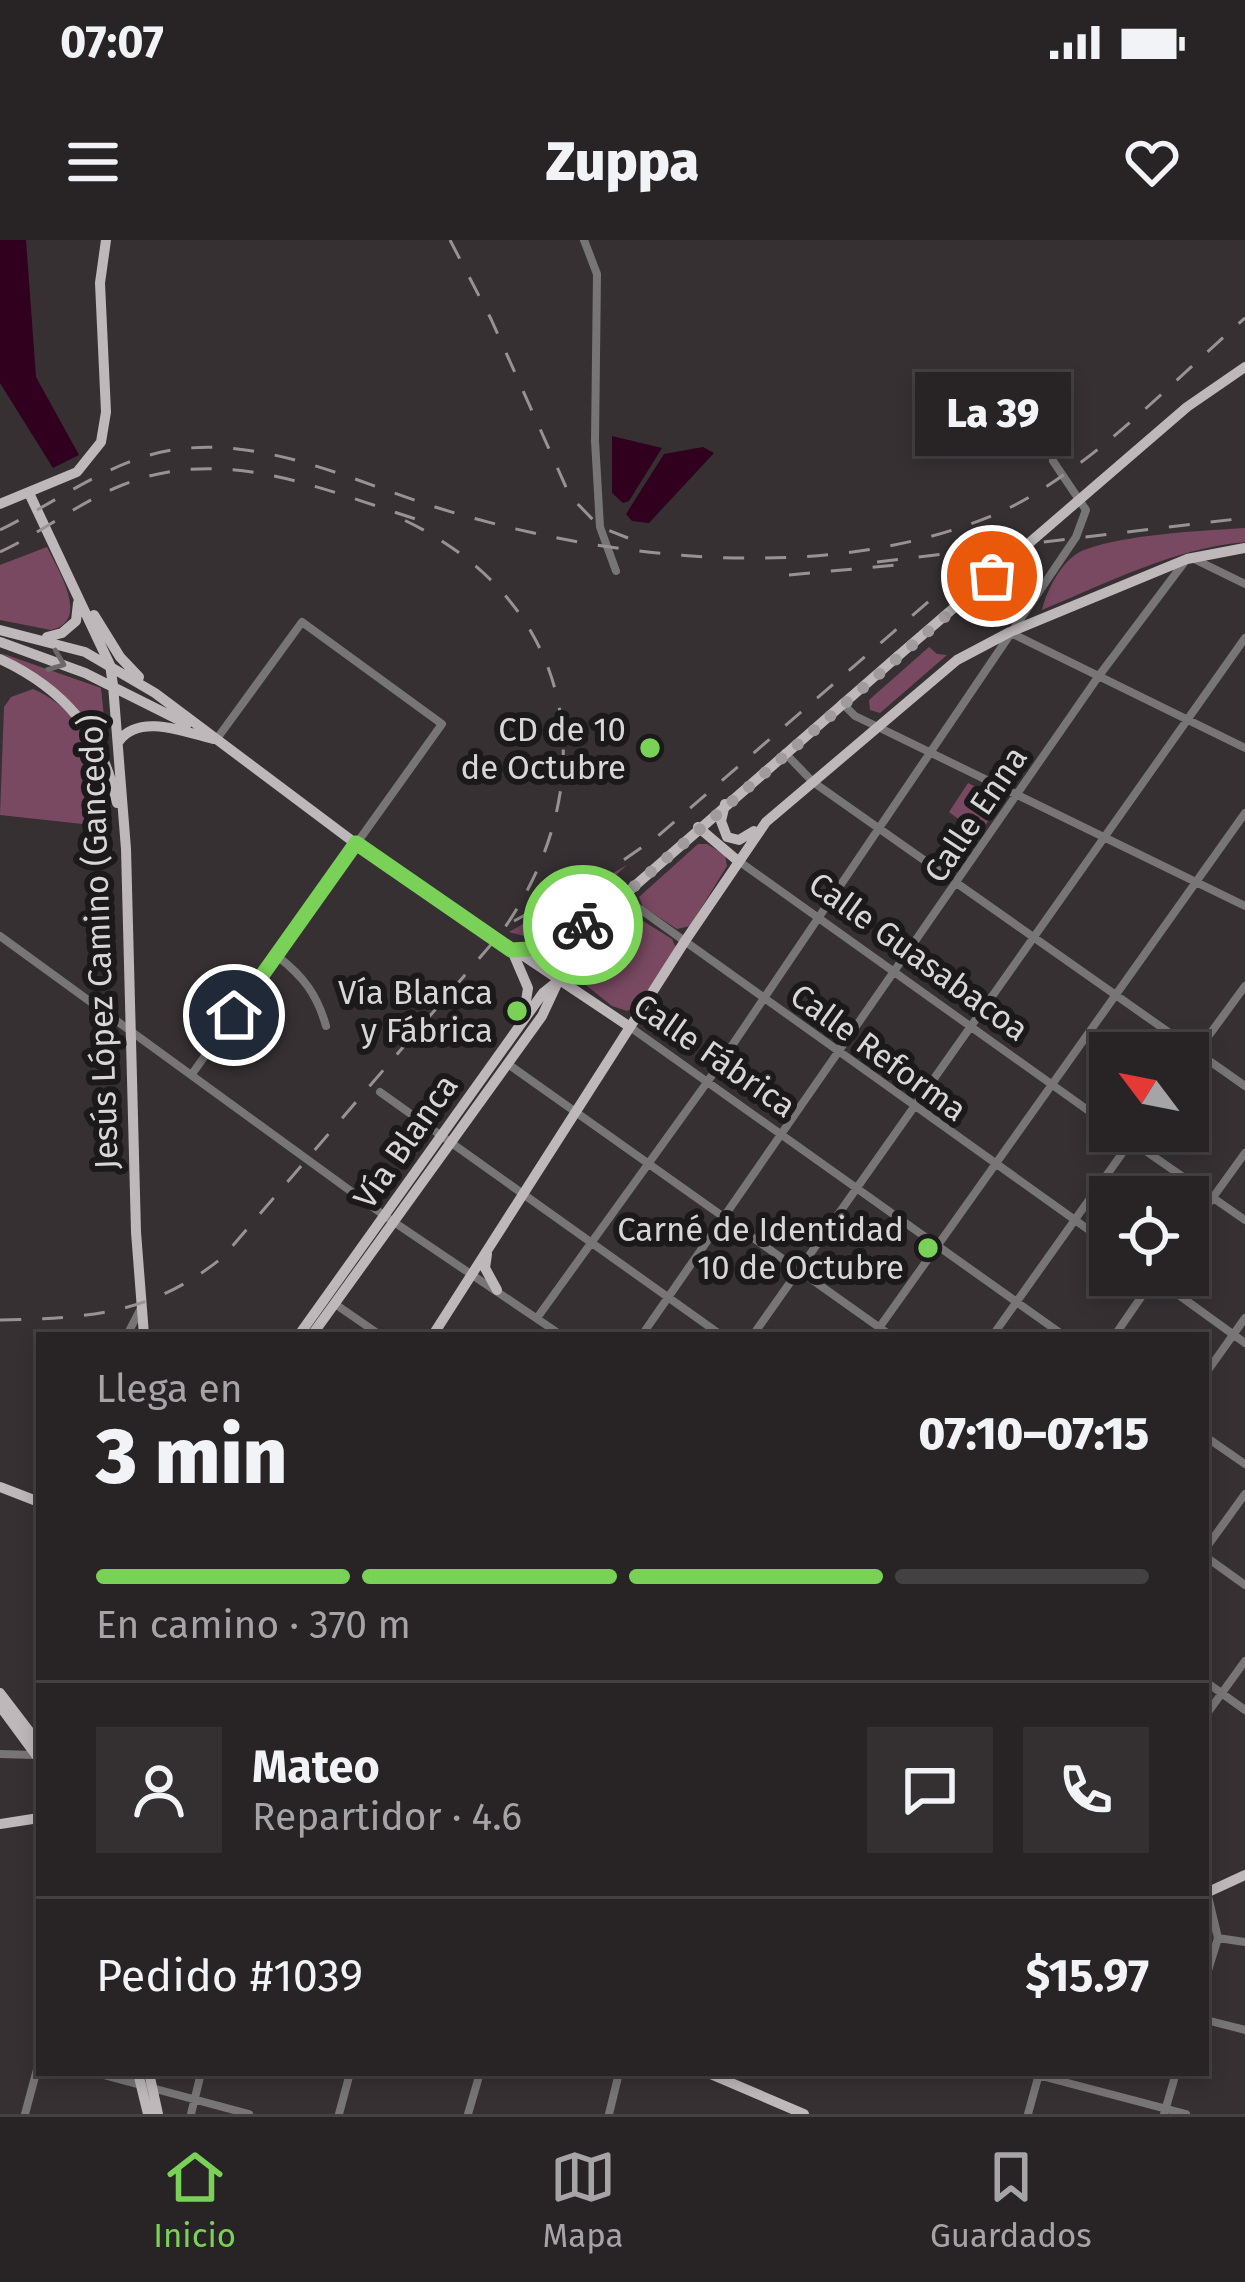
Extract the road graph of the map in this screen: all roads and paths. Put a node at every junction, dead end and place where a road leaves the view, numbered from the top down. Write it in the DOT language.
graph roads {
  1 [pos="106,240"];
  2 [pos="584,240"];
  3 [pos="1245,367"];
  4 [pos="1053,460"];
  5 [pos="29,493"];
  6 [pos="0,504"];
  7 [pos="1245,548"];
  8 [pos="1189,559"];
  9 [pos="616,571"];
  10 [pos="74,582"];
  11 [pos="1245,584"];
  12 [pos="0,630"];
  13 [pos="1010,632"];
  14 [pos="33,636"];
  15 [pos="1245,638"];
  16 [pos="0,642"];
  17 [pos="0,659"];
  18 [pos="110,665"];
  19 [pos="1098,676"];
  20 [pos="113,685"];
  21 [pos="155,693"];
  22 [pos="842,703"];
  23 [pos="1188,720"];
  24 [pos="876,726"];
  25 [pos="216,740"];
  26 [pos="118,742"];
  27 [pos="1245,748"];
  28 [pos="785,752"];
  29 [pos="930,753"];
  30 [pos="813,782"];
  31 [pos="1017,794"];
  32 [pos="725,804"];
  33 [pos="1245,813"];
  34 [pos="766,822"];
  35 [pos="878,826"];
  36 [pos="698,827"];
  37 [pos="733,840"];
  38 [pos="1106,840"];
  39 [pos="356,843"];
  40 [pos="748,847"];
  41 [pos="126,849"];
  42 [pos="738,861"];
  43 [pos="957,882"];
  44 [pos="1196,882"];
  45 [pos="619,900"];
  46 [pos="1245,906"];
  47 [pos="817,915"];
  48 [pos="0,936"];
  49 [pos="1036,939"];
  50 [pos="685,941"];
  51 [pos="511,950"];
  52 [pos="276,956"];
  53 [pos="896,970"];
  54 [pos="558,981"];
  55 [pos="1245,986"];
  56 [pos="1115,995"];
  57 [pos="586,999"];
  58 [pos="764,999"];
  59 [pos="549,1006"];
  60 [pos="520,1024"];
  61 [pos="326,1026"];
  62 [pos="630,1027"];
  63 [pos="973,1027"];
  64 [pos="131,1031"];
  65 [pos="1168,1032"];
  66 [pos="1209,1036"];
  67 [pos="839,1053"];
  68 [pos="1209,1060"];
  69 [pos="508,1064"];
  70 [pos="192,1074"];
  71 [pos="708,1081"];
  72 [pos="1050,1084"];
  73 [pos="1245,1086"];
  74 [pos="380,1092"];
  75 [pos="916,1108"];
  76 [pos="575,1112"];
  77 [pos="1089,1112"];
  78 [pos="783,1134"];
  79 [pos="445,1140"];
  80 [pos="1123,1152"];
  81 [pos="1147,1152"];
  82 [pos="1245,1153"];
  83 [pos="650,1162"];
  84 [pos="994,1164"];
  85 [pos="859,1190"];
  86 [pos="522,1195"];
  87 [pos="1213,1198"];
  88 [pos="1209,1203"];
  89 [pos="723,1217"];
  90 [pos="389,1219"];
  91 [pos="1075,1220"];
  92 [pos="1245,1220"];
  93 [pos="1089,1230"];
  94 [pos="590,1244"];
  95 [pos="938,1245"];
  96 [pos="490,1246"];
  97 [pos="800,1270"];
  98 [pos="473,1274"];
  99 [pos="497,1290"];
  100 [pos="1140,1296"];
  101 [pos="1181,1296"];
  102 [pos="668,1298"];
  103 [pos="1017,1301"];
  104 [pos="334,1304"];
  105 [pos="141,1309"];
  106 [pos="537,1318"];
  107 [pos="1245,1318"];
  108 [pos="876,1331"];
  109 [pos="129,1332"];
  110 [pos="144,1332"];
  111 [pos="301,1332"];
  112 [pos="315,1332"];
  113 [pos="376,1332"];
  114 [pos="435,1332"];
  115 [pos="557,1332"];
  116 [pos="645,1332"];
  117 [pos="717,1332"];
  118 [pos="755,1332"];
  119 [pos="995,1332"];
  120 [pos="1059,1332"];
  121 [pos="1116,1332"];
  122 [pos="1233,1334"];
  123 [pos="1245,1342"];
  124 [pos="1209,1369"];
  125 [pos="1209,1439"];
  126 [pos="1245,1464"];
  127 [pos="0,1487"];
  128 [pos="1245,1494"];
  129 [pos="36,1501"];
  130 [pos="1209,1543"];
  131 [pos="1209,1559"];
  132 [pos="1245,1585"];
  133 [pos="1245,1661"];
  134 [pos="1209,1684"];
  135 [pos="0,1693"];
  136 [pos="1222,1694"];
  137 [pos="0,1706"];
  138 [pos="1245,1710"];
  139 [pos="1209,1711"];
  140 [pos="36,1750"];
  141 [pos="36,1751"];
  142 [pos="36,1753"];
  143 [pos="0,1754"];
  144 [pos="36,1819"];
  145 [pos="0,1824"];
  146 [pos="1245,1875"];
  147 [pos="1209,1890"];
  148 [pos="1209,1903"];
  149 [pos="1218,1938"];
  150 [pos="1245,1942"];
  151 [pos="1209,1967"];
  152 [pos="1209,2021"];
  153 [pos="1245,2030"];
  154 [pos="36,2073"];
  155 [pos="201,2076"];
  156 [pos="349,2076"];
  157 [pos="479,2076"];
  158 [pos="618,2076"];
  159 [pos="715,2076"];
  160 [pos="1036,2076"];
  161 [pos="1043,2076"];
  162 [pos="1175,2076"];
  163 [pos="145,2080"];
  164 [pos="195,2098"];
  165 [pos="1164,2111"];
  166 [pos="25,2114"];
  167 [pos="148,2114"];
  168 [pos="158,2114"];
  169 [pos="191,2114"];
  170 [pos="249,2114"];
  171 [pos="339,2114"];
  172 [pos="468,2114"];
  173 [pos="609,2114"];
  174 [pos="804,2114"];
  175 [pos="1028,2114"];
  176 [pos="1186,2114"];
  1 -- 5 [label="main road"];
  2 -- 9 [label="street"];
  3 -- 22 [label="main road, Vía Blanca, bridge"];
  4 -- 13 [label="street"];
  5 -- 6 [label="main road"];
  5 -- 10 [label="main road, Jesús López Camino (Gancedo)"];
  7 -- 8 [label="main road"];
  8 -- 11 [label="street"];
  8 -- 13 [label="main road"];
  8 -- 19 [label="street, Calle Enna"];
  10 -- 14 [label="main road"];
  10 -- 18 [label="main road, Jesús López Camino (Gancedo)"];
  10 -- 21 [label="main road"];
  12 -- 14 [label="main road, Calle Fábrica"];
  13 -- 19 [label="street"];
  13 -- 24 [label="main road"];
  13 -- 29 [label="street"];
  14 -- 18 [label="main road, Calle Fábrica"];
  15 -- 23 [label="street"];
  16 -- 20 [label="main road, Calle Fábrica, one-way"];
  17 -- 41 [label="main road"];
  18 -- 20 [label="main road, Jesús López Camino (Gancedo)"];
  18 -- 21 [label="main road, Calle Fábrica"];
  19 -- 23 [label="street"];
  19 -- 31 [label="street, Calle Enna"];
  20 -- 25 [label="main road, Calle Fábrica"];
  20 -- 26 [label="main road, Jesús López Camino (Gancedo)"];
  21 -- 25 [label="main road, Calle Fábrica"];
  22 -- 24 [label="street"];
  22 -- 28 [label="main road, Vía Blanca"];
  23 -- 27 [label="street"];
  23 -- 38 [label="street"];
  24 -- 29 [label="street"];
  24 -- 30 [label="main road"];
  25 -- 26 [label="main road"];
  25 -- 39 [label="main road, Calle Fábrica"];
  25 -- 39 [label="street"];
  26 -- 41 [label="main road, Jesús López Camino (Gancedo)"];
  28 -- 30 [label="street"];
  28 -- 32 [label="main road, Vía Blanca"];
  29 -- 31 [label="street"];
  29 -- 35 [label="street"];
  30 -- 34 [label="main road"];
  30 -- 35 [label="street"];
  31 -- 38 [label="street"];
  31 -- 43 [label="street, Calle Enna"];
  32 -- 36 [label="main road, Vía Blanca"];
  32 -- 37 [label="main road"];
  33 -- 44 [label="street"];
  34 -- 37 [label="main road"];
  34 -- 40 [label="main road"];
  35 -- 43 [label="street"];
  35 -- 47 [label="street"];
  36 -- 42 [label="main road, Calle Guasabacoa"];
  36 -- 45 [label="main road, Vía Blanca"];
  37 -- 40 [label="main road"];
  38 -- 44 [label="street"];
  38 -- 49 [label="street"];
  39 -- 51 [label="main road, Calle Fábrica"];
  39 -- 52 [label="street"];
  40 -- 42 [label="main road"];
  41 -- 64 [label="main road, Jesús López Camino (Gancedo)"];
  42 -- 47 [label="street, Calle Guasabacoa"];
  42 -- 50 [label="main road"];
  43 -- 49 [label="street"];
  43 -- 53 [label="street, Calle Enna"];
  44 -- 46 [label="street"];
  44 -- 56 [label="street"];
  45 -- 50 [label="street, Calle Reforma"];
  45 -- 51 [label="main road"];
  45 -- 54 [label="main road, Vía Blanca"];
  47 -- 53 [label="street, Calle Guasabacoa"];
  47 -- 58 [label="street"];
  48 -- 64 [label="street"];
  49 -- 56 [label="street"];
  49 -- 63 [label="street"];
  50 -- 58 [label="street, Calle Reforma"];
  50 -- 62 [label="main road"];
  51 -- 54 [label="main road, Calle Fábrica"];
  51 -- 60 [label="main road"];
  52 -- 61 [label="street"];
  52 -- 70 [label="street"];
  53 -- 63 [label="street, Calle Guasabacoa"];
  53 -- 67 [label="street, Calle Enna"];
  54 -- 57 [label="main road, Calle Fábrica"];
  54 -- 59 [label="main road, Vía Blanca"];
  54 -- 60 [label="main road, Vía Blanca"];
  55 -- 66 [label="street"];
  56 -- 65 [label="street"];
  56 -- 72 [label="street"];
  57 -- 59 [label="main road"];
  57 -- 62 [label="main road, Calle Fábrica"];
  58 -- 67 [label="street, Calle Reforma"];
  58 -- 71 [label="street"];
  59 -- 69 [label="main road, Vía Blanca"];
  60 -- 79 [label="main road, Vía Blanca"];
  62 -- 71 [label="street, Calle Fábrica"];
  62 -- 76 [label="main road"];
  63 -- 72 [label="street, Calle Guasabacoa"];
  63 -- 75 [label="street"];
  64 -- 70 [label="street"];
  64 -- 105 [label="main road, Jesús López Camino (Gancedo)"];
  67 -- 75 [label="street, Calle Reforma"];
  67 -- 78 [label="street, Calle Enna"];
  68 -- 73 [label="street"];
  69 -- 76 [label="street"];
  69 -- 79 [label="main road, Vía Blanca"];
  70 -- 90 [label="street"];
  71 -- 78 [label="street, Calle Fábrica"];
  71 -- 83 [label="street"];
  72 -- 77 [label="street, Calle Guasabacoa"];
  72 -- 84 [label="street"];
  74 -- 79 [label="street"];
  75 -- 84 [label="street, Calle Reforma"];
  75 -- 85 [label="street"];
  76 -- 83 [label="street"];
  76 -- 86 [label="main road"];
  78 -- 85 [label="street, Calle Fábrica"];
  78 -- 89 [label="street, Calle Enna"];
  79 -- 86 [label="street"];
  79 -- 90 [label="main road, Vía Blanca"];
  80 -- 91 [label="street"];
  81 -- 87 [label="street, Calle Guasabacoa"];
  82 -- 87 [label="street"];
  83 -- 89 [label="street"];
  83 -- 94 [label="street"];
  84 -- 91 [label="street, Calle Reforma"];
  84 -- 95 [label="street"];
  85 -- 95 [label="street, Calle Fábrica"];
  85 -- 97 [label="street"];
  86 -- 94 [label="street"];
  86 -- 96 [label="main road"];
  87 -- 88 [label="street"];
  87 -- 92 [label="street, Calle Guasabacoa"];
  89 -- 97 [label="street"];
  89 -- 102 [label="street, Calle Enna"];
  90 -- 98 [label="street"];
  90 -- 104 [label="main road, Vía Blanca"];
  90 -- 111 [label="main road, Vía Blanca"];
  91 -- 93 [label="street, Calle Reforma"];
  91 -- 103 [label="street"];
  94 -- 102 [label="street"];
  94 -- 106 [label="street"];
  95 -- 103 [label="street, Calle Fábrica"];
  95 -- 108 [label="street"];
  96 -- 98 [label="main road"];
  96 -- 99 [label="main road"];
  97 -- 108 [label="street"];
  97 -- 118 [label="street"];
  98 -- 99 [label="street"];
  98 -- 114 [label="main road"];
  99 -- 106 [label="street"];
  100 -- 121 [label="street"];
  101 -- 122 [label="street"];
  102 -- 116 [label="street, Calle Enna"];
  102 -- 117 [label="street"];
  103 -- 119 [label="street"];
  103 -- 120 [label="street, Calle Fábrica"];
  104 -- 112 [label="main road, Vía Blanca"];
  104 -- 113 [label="street"];
  105 -- 109 [label="street"];
  105 -- 110 [label="main road, Jesús López Camino (Gancedo)"];
  106 -- 115 [label="street"];
  107 -- 122 [label="street"];
  122 -- 123 [label="street"];
  122 -- 124 [label="street"];
  125 -- 126 [label="street"];
  127 -- 129 [label="main road"];
  128 -- 130 [label="street"];
  131 -- 132 [label="street"];
  133 -- 136 [label="street"];
  134 -- 136 [label="street"];
  135 -- 140 [label="main road"];
  136 -- 138 [label="street"];
  136 -- 139 [label="street"];
  137 -- 141 [label="main road"];
  142 -- 143 [label="street"];
  144 -- 145 [label="main road"];
  146 -- 147 [label="main road"];
  148 -- 149 [label="street"];
  149 -- 150 [label="street"];
  149 -- 151 [label="street"];
  152 -- 153 [label="street"];
  154 -- 166 [label="street"];
  155 -- 164 [label="street"];
  156 -- 171 [label="street"];
  157 -- 172 [label="street"];
  158 -- 173 [label="street"];
  159 -- 174 [label="main road"];
  160 -- 175 [label="street"];
  161 -- 165 [label="street"];
  162 -- 165 [label="street"];
  163 -- 164 [label="street"];
  163 -- 167 [label="main road"];
  163 -- 168 [label="main road"];
  164 -- 169 [label="street"];
  164 -- 170 [label="street"];
  165 -- 176 [label="street"];
}
